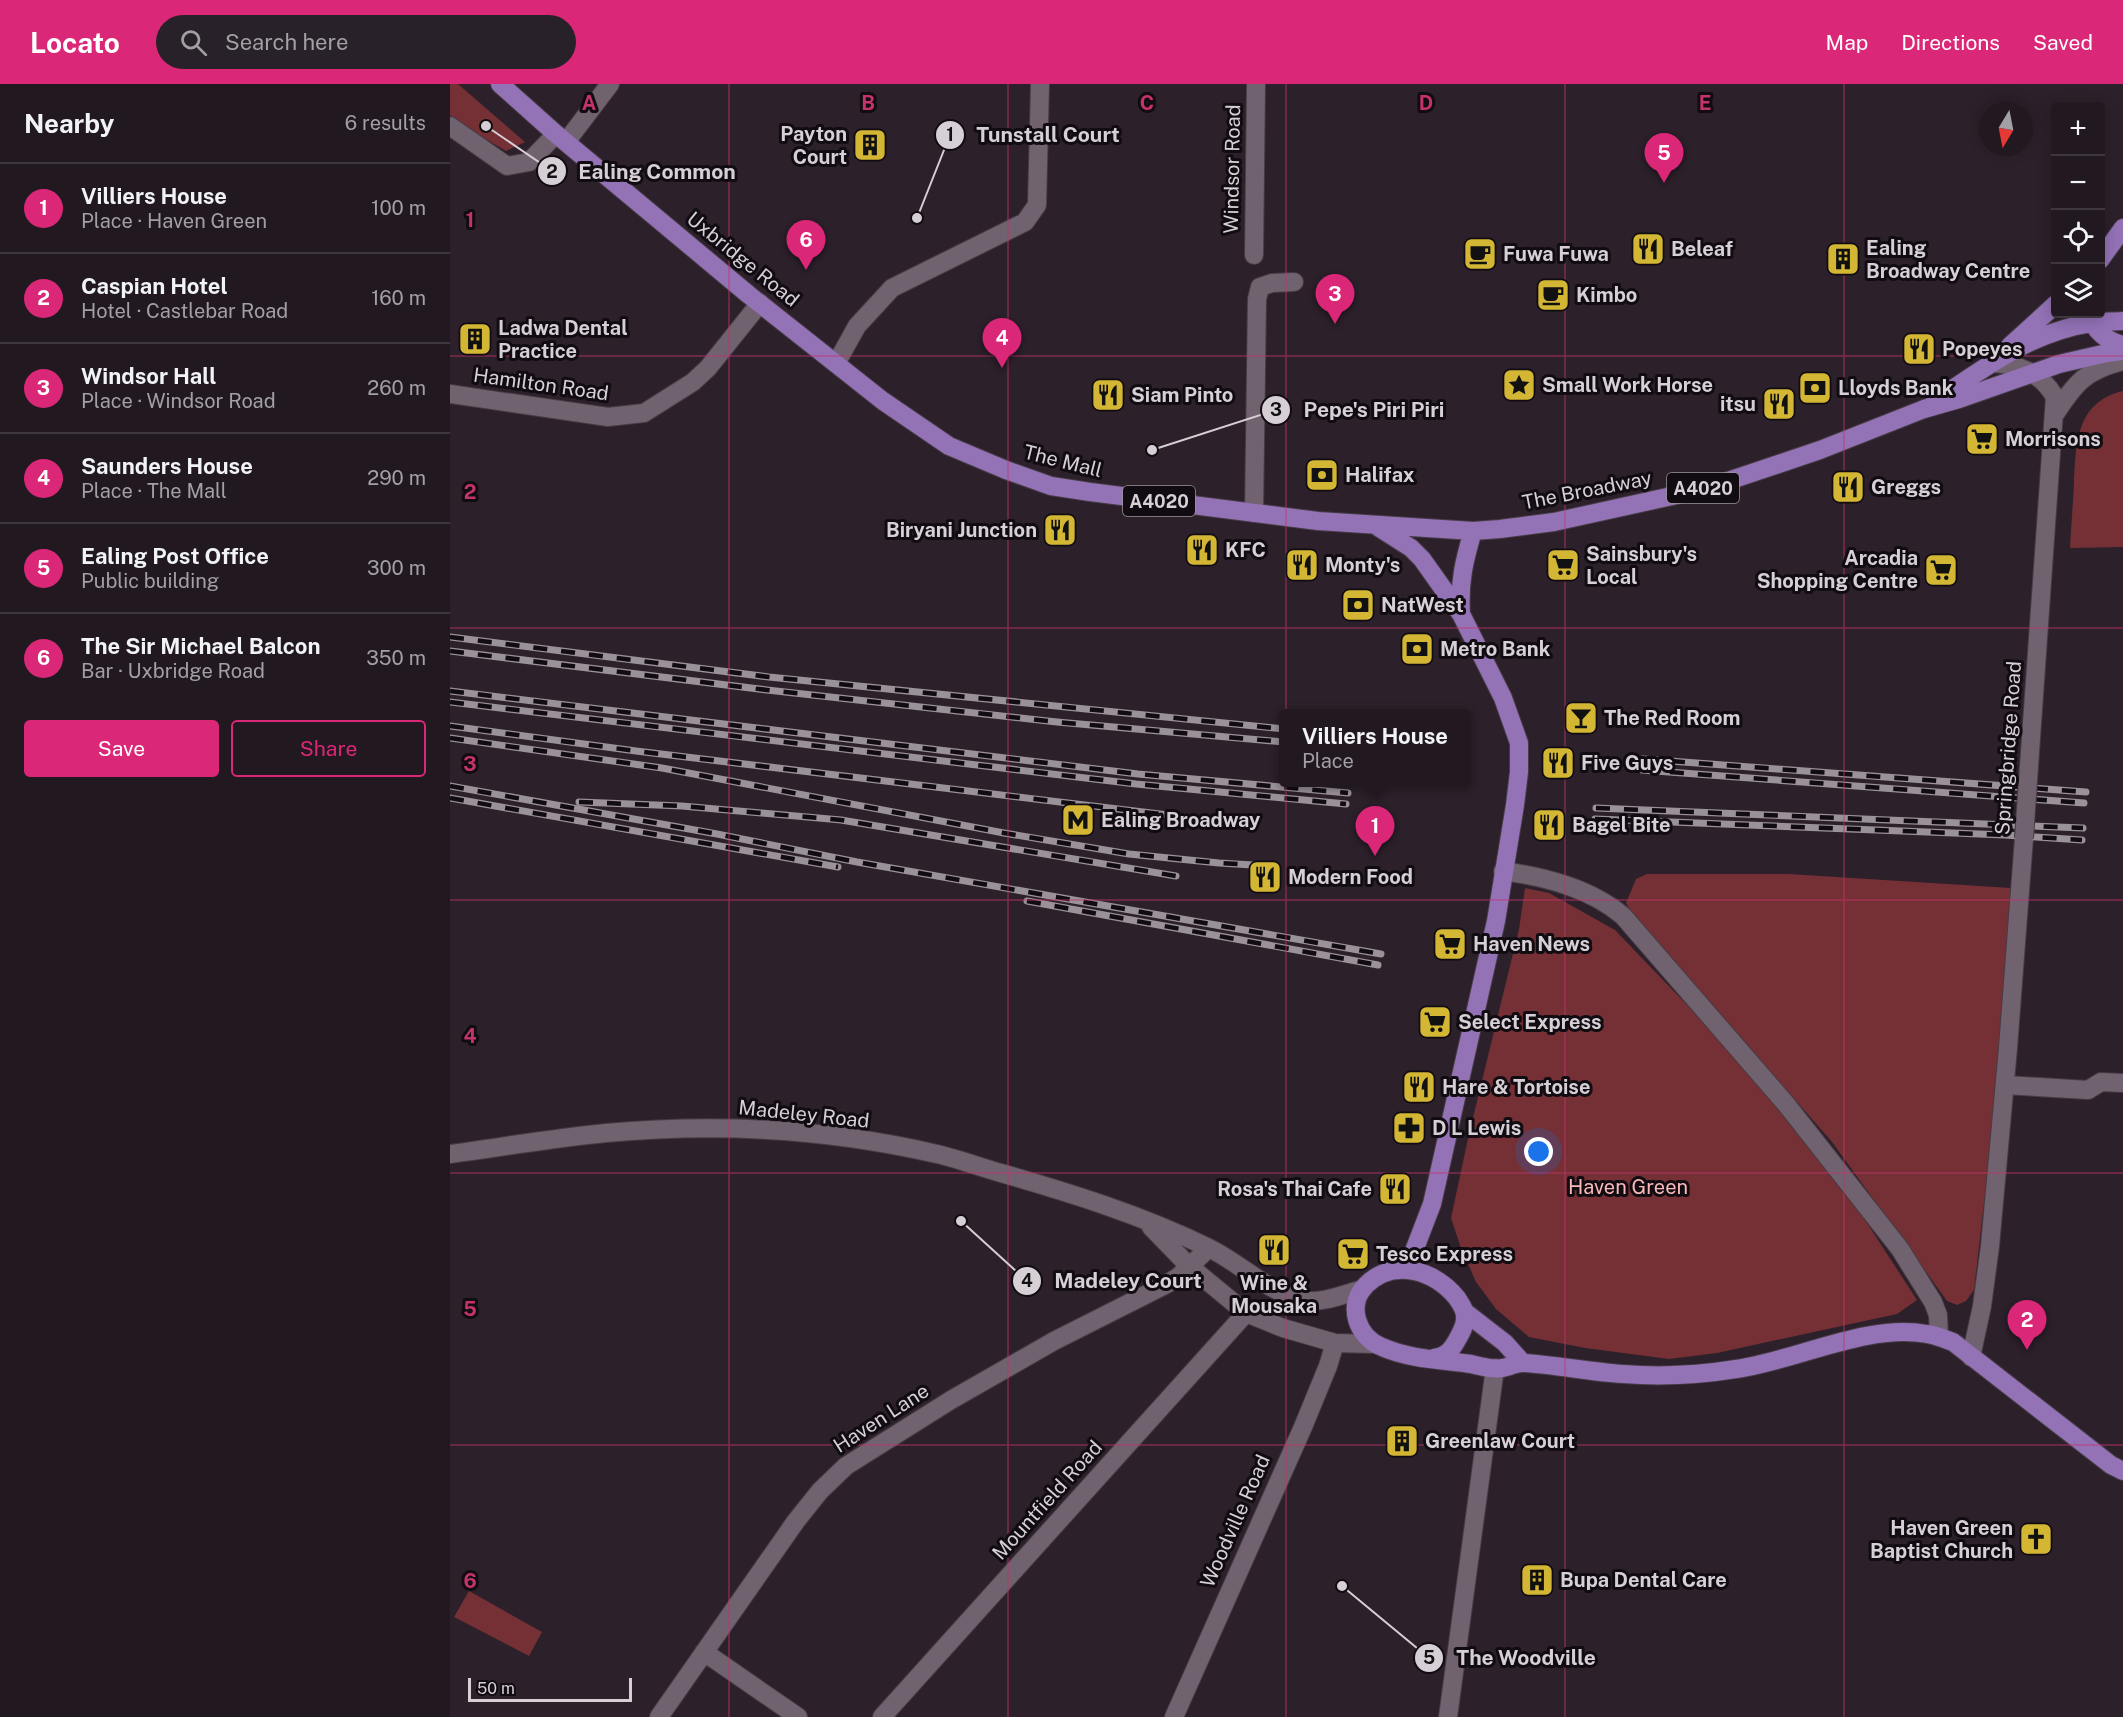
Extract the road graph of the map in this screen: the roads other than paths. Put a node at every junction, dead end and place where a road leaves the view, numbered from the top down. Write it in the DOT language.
graph roads {
  1 [pos="500,84"];
  2 [pos="610,84"];
  3 [pos="1040,84"];
  4 [pos="1256,84"];
  5 [pos="450,126"];
  6 [pos="561,138"];
  7 [pos="2123,228"];
  8 [pos="1254,255"];
  9 [pos="2105,255"];
  10 [pos="1294,282"];
  11 [pos="760,303"];
  12 [pos="2051,308"];
  13 [pos="2091,318"];
  14 [pos="2123,321"];
  15 [pos="2123,345"];
  16 [pos="2123,351"];
  17 [pos="2123,360"];
  18 [pos="1990,363"];
  19 [pos="843,368"];
  20 [pos="2035,374"];
  21 [pos="450,394"];
  22 [pos="1924,409"];
  23 [pos="2055,414"];
  24 [pos="1254,513"];
  25 [pos="1377,526"];
  26 [pos="1473,531"];
  27 [pos="1461,614"];
  28 [pos="1503,871"];
  29 [pos="2123,1083"];
  30 [pos="2005,1084"];
  31 [pos="450,1154"];
  32 [pos="1143,1220"];
  33 [pos="1209,1248"];
  34 [pos="1188,1265"];
  35 [pos="1407,1269"];
  36 [pos="1363,1289"];
  37 [pos="1465,1312"];
  38 [pos="1246,1313"];
  39 [pos="1939,1337"];
  40 [pos="1335,1343"];
  41 [pos="1375,1344"];
  42 [pos="1971,1357"];
  43 [pos="1434,1358"];
  44 [pos="1522,1362"];
  45 [pos="1495,1368"];
  46 [pos="2123,1471"];
  47 [pos="704,1652"];
  48 [pos="659,1717"];
  49 [pos="798,1717"];
  50 [pos="882,1717"];
  51 [pos="1174,1717"];
  52 [pos="1448,1717"];
  1 -- 6 [label="main road, Uxbridge Road / A4020"];
  2 -- 6 [label="street"];
  3 -- 19 [label="street"];
  4 -- 8 [label="street, Windsor Road"];
  5 -- 6 [label="street"];
  6 -- 11 [label="main road, Uxbridge Road / A4020"];
  7 -- 9 [label="main road"];
  10 -- 24 [label="street"];
  11 -- 19 [label="main road, Uxbridge Road / A4020"];
  11 -- 21 [label="street, Hamilton Road"];
  12 -- 18 [label="main road"];
  13 -- 14 [label="main road, A4020"];
  13 -- 15 [label="main road"];
  13 -- 18 [label="main road, The Broadway / A4020"];
  16 -- 20 [label="main road, A4020"];
  17 -- 23 [label="street, Springbridge Road"];
  18 -- 20 [label="street"];
  18 -- 22 [label="main road, The Broadway / A4020"];
  19 -- 24 [label="main road, The Mall / A4020"];
  20 -- 22 [label="main road, The Broadway / A4020"];
  20 -- 23 [label="street, Springbridge Road"];
  22 -- 26 [label="main road, The Broadway / A4020"];
  23 -- 30 [label="street, Springbridge Road, bridge"];
  24 -- 25 [label="main road, The Mall / A4020"];
  25 -- 26 [label="main road, The Mall / A4020"];
  25 -- 27 [label="main road"];
  26 -- 27 [label="main road"];
  27 -- 28 [label="main road"];
  28 -- 35 [label="main road"];
  28 -- 39 [label="street"];
  29 -- 30 [label="street"];
  30 -- 42 [label="street"];
  31 -- 32 [label="street, Madeley Road"];
  32 -- 33 [label="street, Madeley Road"];
  32 -- 34 [label="street, Madeley Road"];
  33 -- 34 [label="street, Haven Lane"];
  33 -- 36 [label="street, Madeley Road"];
  34 -- 38 [label="street, Madeley Road"];
  34 -- 47 [label="street, Haven Lane"];
  35 -- 36 [label="main road"];
  35 -- 37 [label="main road"];
  36 -- 41 [label="main road"];
  37 -- 43 [label="main road"];
  37 -- 44 [label="main road"];
  38 -- 40 [label="street, Madeley Road"];
  38 -- 50 [label="street, Mountfield Road"];
  39 -- 42 [label="main road"];
  39 -- 44 [label="main road"];
  40 -- 41 [label="street, Madeley Road"];
  40 -- 51 [label="street, Woodville Road"];
  41 -- 43 [label="main road"];
  42 -- 46 [label="main road"];
  43 -- 45 [label="main road"];
  44 -- 45 [label="main road"];
  45 -- 52 [label="street"];
  47 -- 48 [label="street, Haven Lane"];
  47 -- 49 [label="street"];
}
